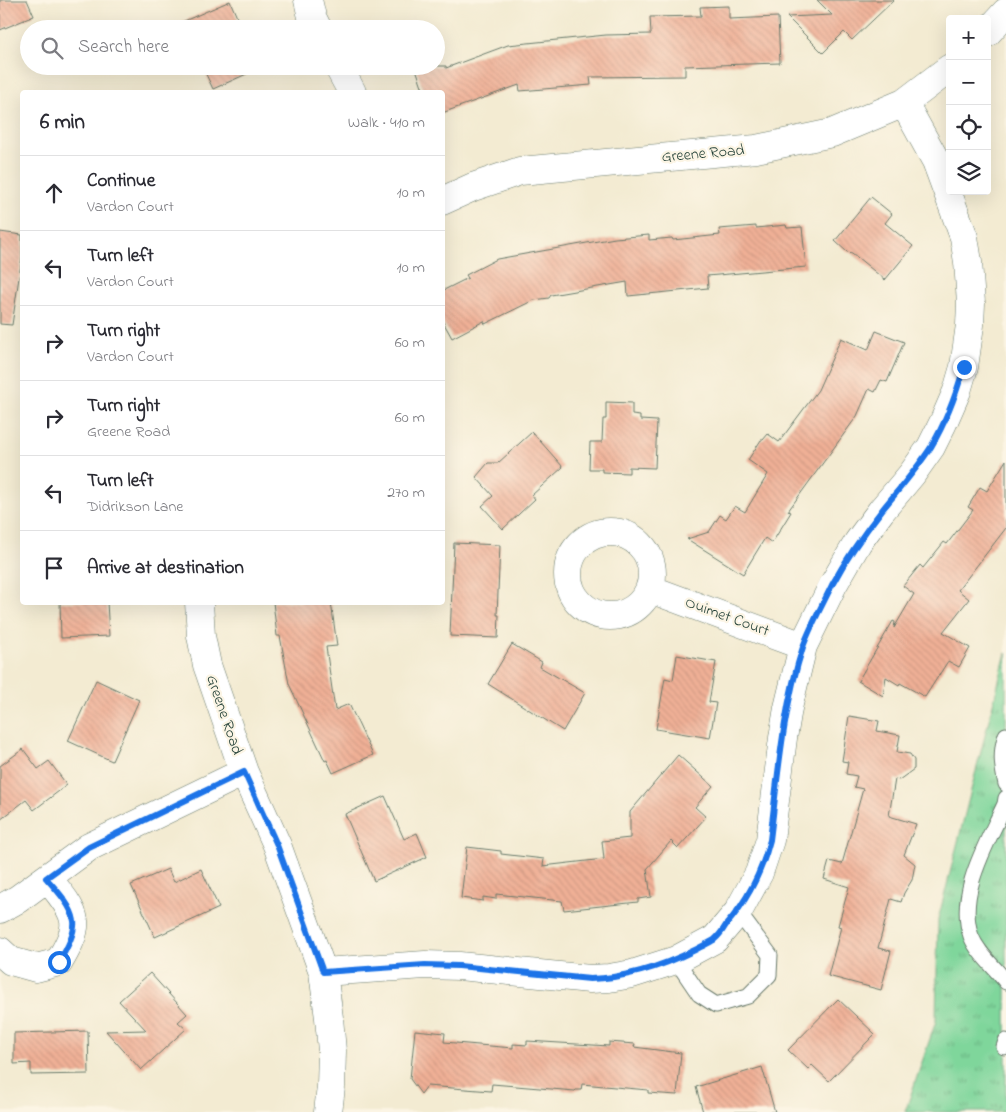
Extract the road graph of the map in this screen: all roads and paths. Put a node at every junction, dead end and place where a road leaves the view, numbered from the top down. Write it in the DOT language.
graph roads {
  1 [pos="308,0"];
  2 [pos="1006,12"];
  3 [pos="314,20"];
  4 [pos="991,29"];
  5 [pos="946,71"];
  6 [pos="343,75"];
  7 [pos="351,90"];
  8 [pos="904,103"];
  9 [pos="445,200"];
  10 [pos="650,589"];
  11 [pos="198,605"];
  12 [pos="803,646"];
  13 [pos="1006,735"];
  14 [pos="244,772"];
  15 [pos="1006,784"];
  16 [pos="1006,798"];
  17 [pos="46,878"];
  18 [pos="0,909"];
  19 [pos="738,912"];
  20 [pos="0,951"];
  21 [pos="676,960"];
  22 [pos="323,972"];
  23 [pos="1006,982"];
  24 [pos="328,1112"];
  1 -- 3 [label="street"];
  2 -- 4 [label="street"];
  5 -- 8 [label="street, Greene Road"];
  6 -- 7 [label="street"];
  8 -- 9 [label="street, Greene Road"];
  8 -- 12 [label="street"];
  10 -- 12 [label="street, Ouimet Court"];
  11 -- 14 [label="street, Greene Road"];
  12 -- 19 [label="street"];
  13 -- 15 [label="lane"];
  14 -- 17 [label="street"];
  14 -- 22 [label="street, Greene Road"];
  16 -- 23 [label="lane"];
  17 -- 18 [label="street"];
  17 -- 20 [label="street"];
  19 -- 21 [label="street"];
  19 -- 21 [label="lane"];
  21 -- 22 [label="street"];
  22 -- 24 [label="street, Greene Road"];
}
